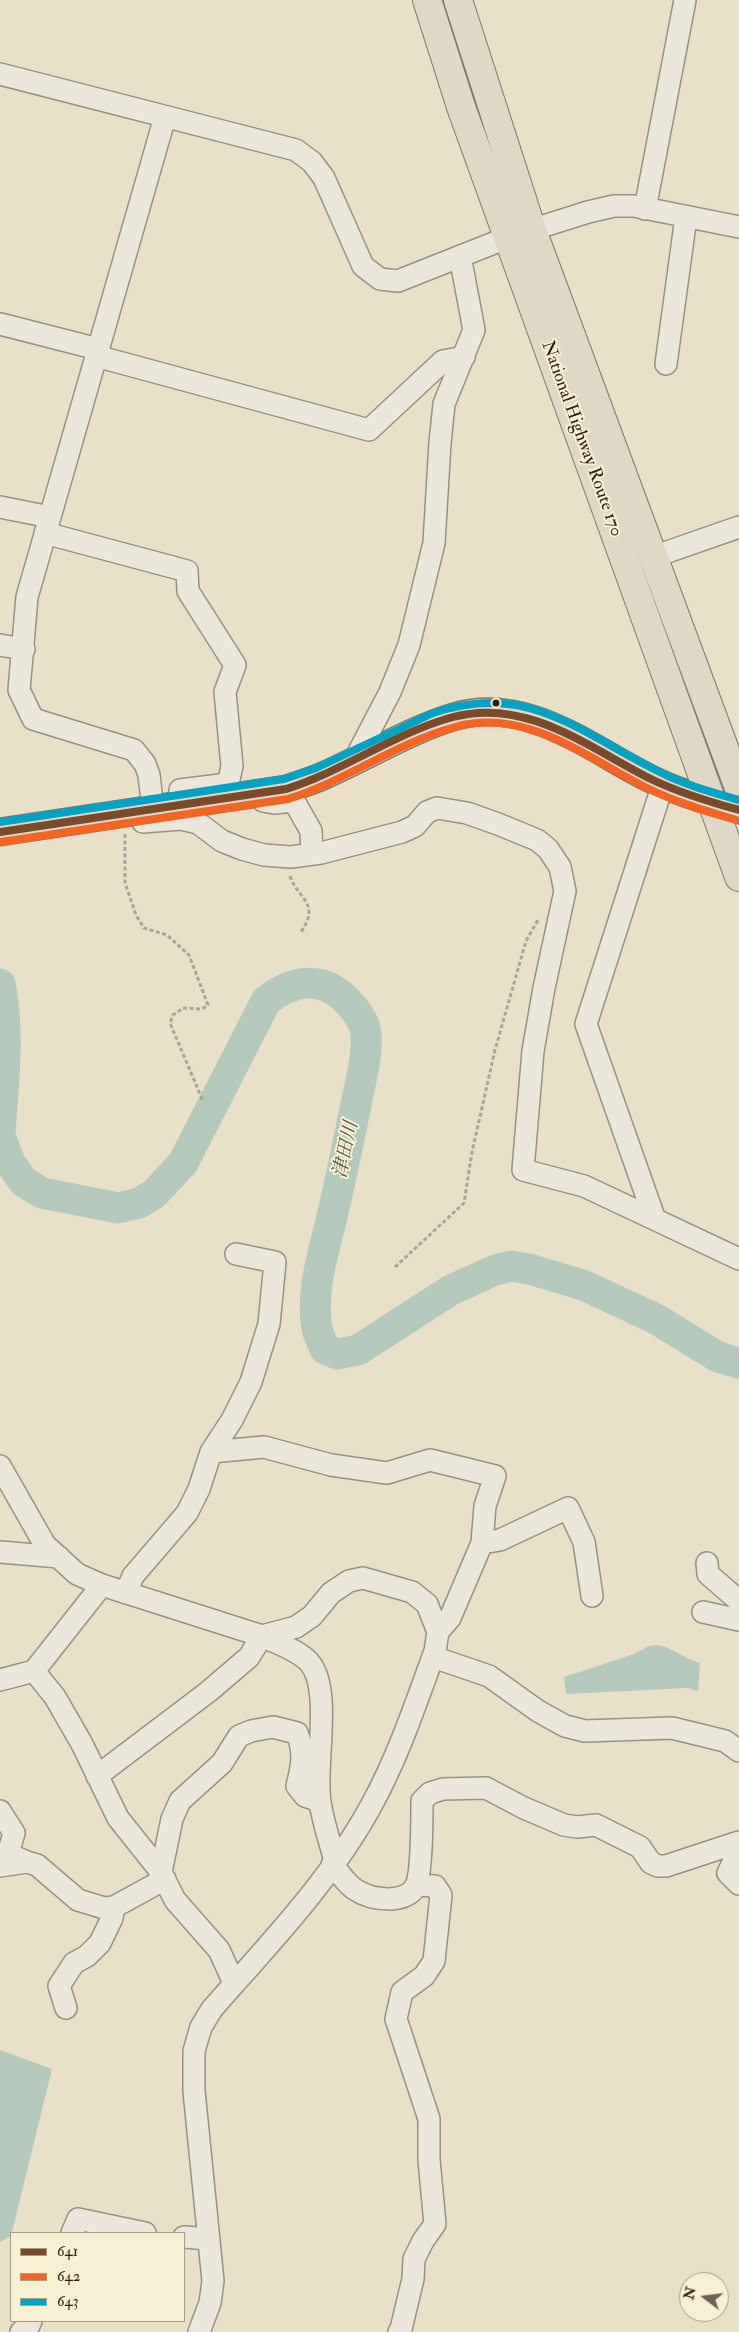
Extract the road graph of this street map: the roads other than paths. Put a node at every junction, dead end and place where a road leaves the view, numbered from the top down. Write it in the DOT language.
graph roads {
  1 [pos="427,0"];
  2 [pos="458,0"];
  3 [pos="685,0"];
  4 [pos="0,74"];
  5 [pos="165,117"];
  6 [pos="645,209"];
  7 [pos="686,217"];
  8 [pos="739,227"];
  9 [pos="520,233"];
  10 [pos="460,256"];
  11 [pos="0,324"];
  12 [pos="97,353"];
  13 [pos="464,356"];
  14 [pos="666,364"];
  15 [pos="0,507"];
  16 [pos="48,525"];
  17 [pos="739,527"];
  18 [pos="653,557"];
  19 [pos="0,645"];
  20 [pos="24,649"];
  21 [pos="354,761"];
  22 [pos="663,784"];
  23 [pos="739,788"];
  24 [pos="255,795"];
  25 [pos="711,802"];
  26 [pos="178,806"];
  27 [pos="153,810"];
  28 [pos="739,810"];
  29 [pos="121,817"];
  30 [pos="0,832"];
  31 [pos="312,854"];
  32 [pos="739,877"];
  33 [pos="654,1217"];
  34 [pos="236,1254"];
  35 [pos="739,1259"];
  36 [pos="211,1452"];
  37 [pos="0,1466"];
  38 [pos="482,1543"];
  39 [pos="0,1552"];
  40 [pos="59,1557"];
  41 [pos="707,1563"];
  42 [pos="102,1585"];
  43 [pos="126,1593"];
  44 [pos="592,1596"];
  45 [pos="739,1601"];
  46 [pos="703,1612"];
  47 [pos="739,1620"];
  48 [pos="438,1632"];
  49 [pos="262,1636"];
  50 [pos="433,1657"];
  51 [pos="34,1672"];
  52 [pos="0,1680"];
  53 [pos="739,1751"];
  54 [pos="97,1776"];
  55 [pos="320,1801"];
  56 [pos="0,1811"];
  57 [pos="739,1842"];
  58 [pos="739,1850"];
  59 [pos="27,1862"];
  60 [pos="334,1863"];
  61 [pos="0,1866"];
  62 [pos="163,1875"];
  63 [pos="739,1884"];
  64 [pos="416,1885"];
  65 [pos="114,1907"];
  66 [pos="234,1983"];
  67 [pos="66,2008"];
  68 [pos="72,2232"];
  69 [pos="140,2232"];
  70 [pos="185,2237"];
  71 [pos="209,2239"];
  72 [pos="30,2322"];
  73 [pos="202,2330"];
  74 [pos="21,2332"];
  75 [pos="399,2332"];
  1 -- 9 [label="highway, National Highway Route 170"];
  2 -- 9 [label="highway, National Highway Route 170"];
  3 -- 6 [label="street"];
  4 -- 5 [label="street"];
  5 -- 10 [label="street"];
  5 -- 12 [label="street"];
  6 -- 7 [label="street"];
  6 -- 9 [label="street"];
  7 -- 8 [label="street"];
  7 -- 14 [label="street"];
  9 -- 10 [label="street"];
  9 -- 18 [label="highway, National Highway Route 170"];
  9 -- 25 [label="highway, National Highway Route 170"];
  10 -- 13 [label="street"];
  11 -- 12 [label="street"];
  12 -- 13 [label="street"];
  12 -- 16 [label="street"];
  13 -- 21 [label="street"];
  15 -- 16 [label="street"];
  16 -- 20 [label="street"];
  16 -- 26 [label="street"];
  17 -- 18 [label="street"];
  18 -- 23 [label="highway, National Highway Route 170"];
  19 -- 20 [label="street"];
  20 -- 27 [label="street"];
  21 -- 22 [label="main road"];
  21 -- 24 [label="main road"];
  22 -- 25 [label="main road"];
  22 -- 33 [label="street"];
  24 -- 26 [label="main road"];
  24 -- 31 [label="street"];
  25 -- 28 [label="main road"];
  25 -- 32 [label="highway, National Highway Route 170"];
  26 -- 27 [label="main road"];
  27 -- 29 [label="main road"];
  29 -- 30 [label="main road"];
  29 -- 31 [label="street"];
  31 -- 33 [label="street"];
  33 -- 35 [label="street"];
  34 -- 36 [label="street"];
  36 -- 38 [label="street"];
  36 -- 43 [label="street"];
  37 -- 40 [label="street"];
  38 -- 44 [label="street"];
  38 -- 48 [label="street"];
  39 -- 40 [label="street"];
  40 -- 42 [label="street"];
  41 -- 45 [label="street"];
  42 -- 43 [label="street"];
  42 -- 51 [label="street"];
  43 -- 49 [label="street"];
  46 -- 47 [label="street"];
  48 -- 49 [label="street"];
  48 -- 50 [label="street"];
  49 -- 54 [label="street"];
  49 -- 55 [label="street"];
  50 -- 53 [label="street"];
  50 -- 60 [label="street"];
  51 -- 52 [label="street"];
  51 -- 54 [label="street"];
  54 -- 62 [label="street"];
  55 -- 60 [label="street"];
  55 -- 62 [label="street"];
  56 -- 59 [label="street"];
  57 -- 64 [label="street"];
  58 -- 63 [label="street"];
  59 -- 61 [label="street"];
  59 -- 65 [label="street"];
  60 -- 64 [label="street"];
  60 -- 66 [label="street"];
  62 -- 65 [label="street"];
  62 -- 66 [label="street"];
  64 -- 75 [label="street"];
  65 -- 67 [label="street"];
  66 -- 71 [label="street"];
  68 -- 69 [label="street"];
  70 -- 71 [label="street"];
  71 -- 73 [label="street"];
  72 -- 74 [label="street"];
}
